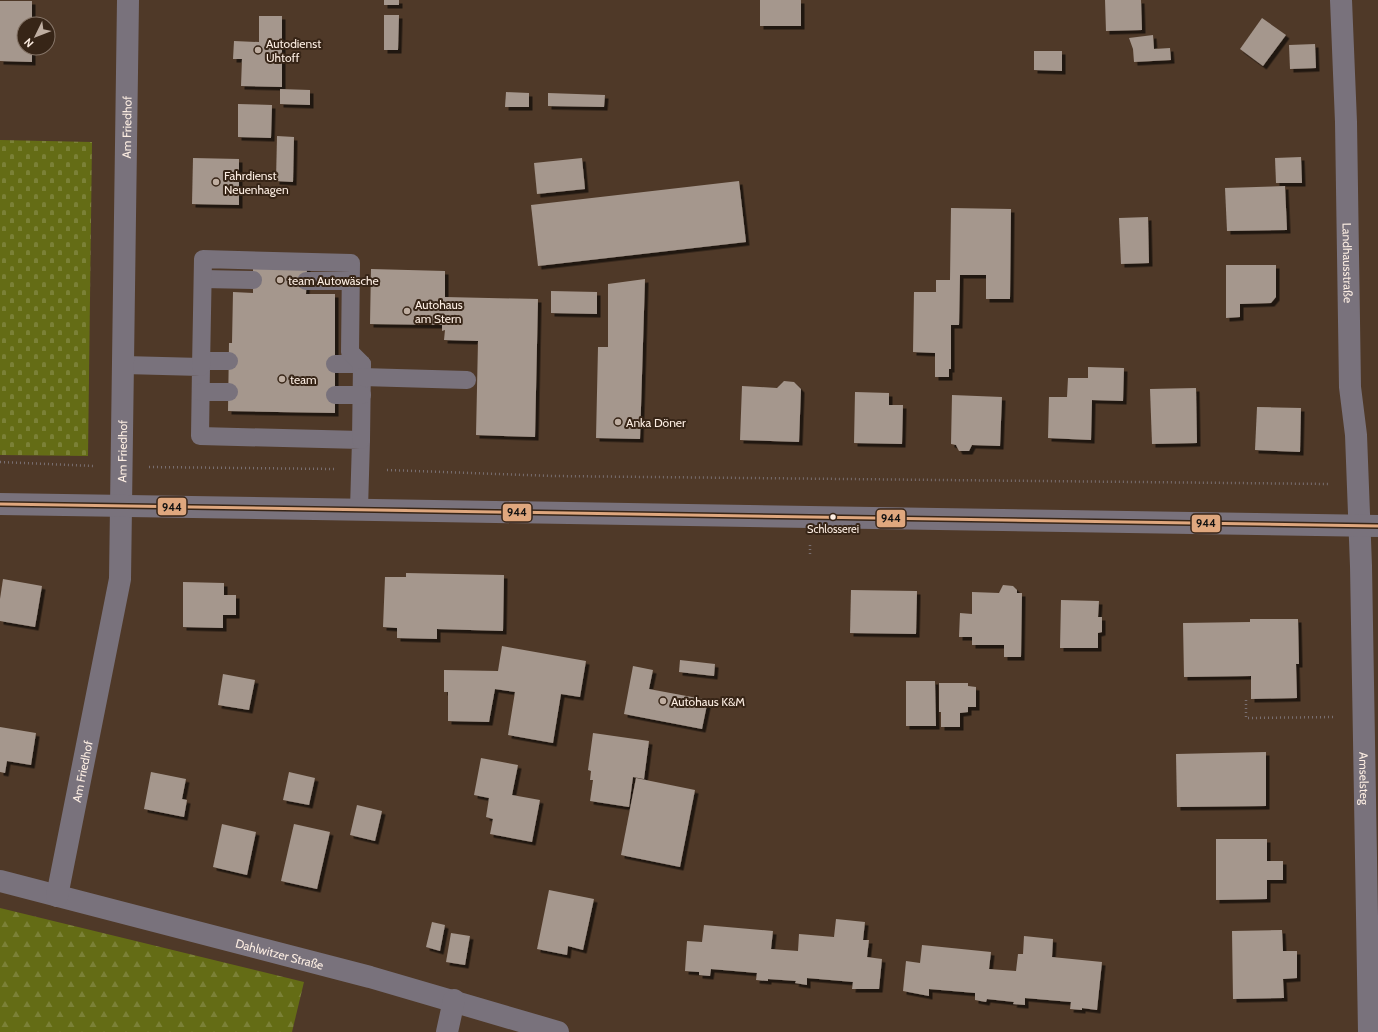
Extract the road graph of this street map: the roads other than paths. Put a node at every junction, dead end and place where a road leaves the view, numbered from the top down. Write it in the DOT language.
graph roads {
  1 [pos="128,0"];
  2 [pos="1341,0"];
  3 [pos="203,278"];
  4 [pos="253,280"];
  5 [pos="306,281"];
  6 [pos="351,281"];
  7 [pos="229,361"];
  8 [pos="201,364"];
  9 [pos="336,364"];
  10 [pos="124,365"];
  11 [pos="362,371"];
  12 [pos="467,380"];
  13 [pos="201,392"];
  14 [pos="229,392"];
  15 [pos="335,395"];
  16 [pos="362,395"];
  17 [pos="361,440"];
  18 [pos="0,504"];
  19 [pos="120,506"];
  20 [pos="360,509"];
  21 [pos="1369,526"];
  22 [pos="0,881"];
  23 [pos="58,896"];
  24 [pos="454,1000"];
  25 [pos="447,1032"];
  26 [pos="558,1032"];
  27 [pos="1369,1032"];
  1 -- 10 [label="street, Am Friedhof"];
  2 -- 21 [label="street, Landhausstraße"];
  3 -- 4 [label="lane"];
  3 -- 6 [label="lane"];
  3 -- 8 [label="lane"];
  5 -- 6 [label="lane"];
  6 -- 11 [label="lane"];
  7 -- 8 [label="lane"];
  8 -- 10 [label="lane"];
  8 -- 13 [label="lane"];
  9 -- 11 [label="lane"];
  10 -- 19 [label="street, Am Friedhof"];
  11 -- 12 [label="lane"];
  11 -- 16 [label="lane"];
  13 -- 14 [label="lane"];
  13 -- 17 [label="lane"];
  15 -- 16 [label="lane"];
  16 -- 17 [label="lane"];
  17 -- 20 [label="lane"];
  18 -- 19 [label="street"];
  19 -- 20 [label="street"];
  19 -- 23 [label="street, Am Friedhof"];
  20 -- 21 [label="street"];
  21 -- 27 [label="street, Amselsteg"];
  22 -- 23 [label="street, Dahlwitzer Straße"];
  23 -- 24 [label="street, Dahlwitzer Straße"];
  24 -- 25 [label="street"];
  24 -- 26 [label="street, Dahlwitzer Straße"];
}
